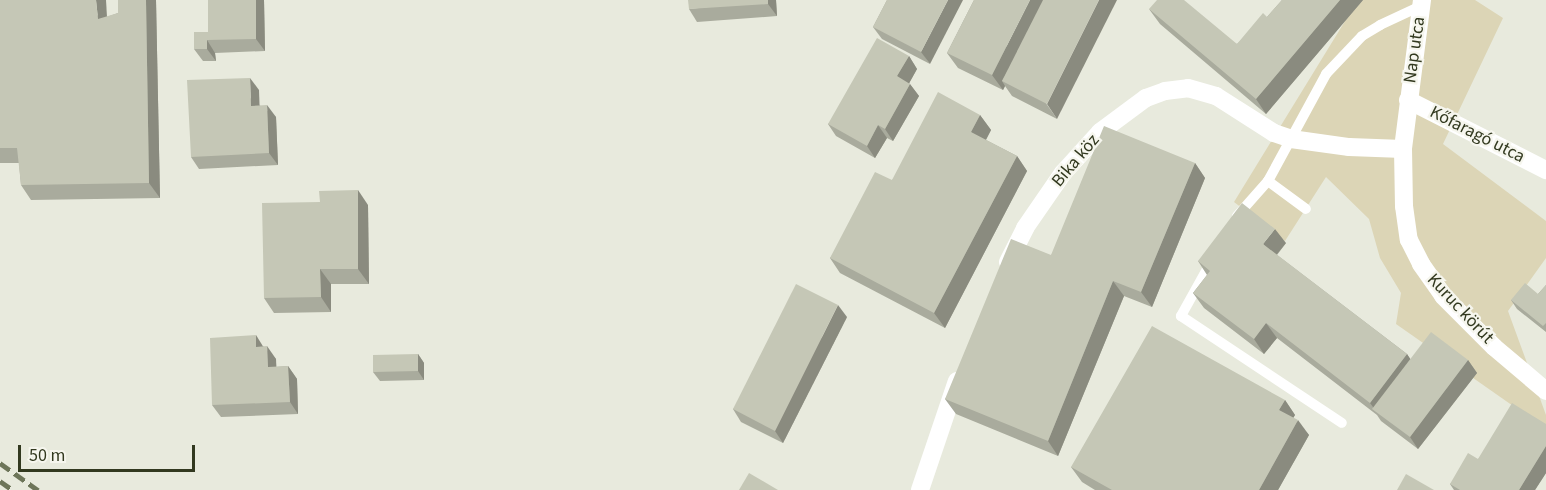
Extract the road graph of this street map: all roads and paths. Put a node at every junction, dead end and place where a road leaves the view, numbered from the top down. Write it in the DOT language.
graph roads {
  1 [pos="1421,3"];
  2 [pos="1408,100"];
  3 [pos="1291,139"];
  4 [pos="1403,150"];
  5 [pos="1546,170"];
  6 [pos="1268,181"];
  7 [pos="1306,209"];
  8 [pos="1233,222"];
  9 [pos="1216,254"];
  10 [pos="1000,277"];
  11 [pos="965,360"];
  12 [pos="1546,390"];
  13 [pos="1342,423"];
  14 [pos="920,490"];
  1 -- 2 [label="street, Nap utca"];
  1 -- 3 [label="lane"];
  2 -- 4 [label="street, Kuruc körút"];
  2 -- 5 [label="street, Kőfaragó utca"];
  3 -- 4 [label="street, Bika köz"];
  3 -- 6 [label="lane"];
  3 -- 10 [label="street, Bika köz"];
  4 -- 12 [label="street, Kuruc körút"];
  6 -- 7 [label="lane"];
  6 -- 8 [label="lane"];
  9 -- 13 [label="lane"];
  11 -- 14 [label="street"];
}
